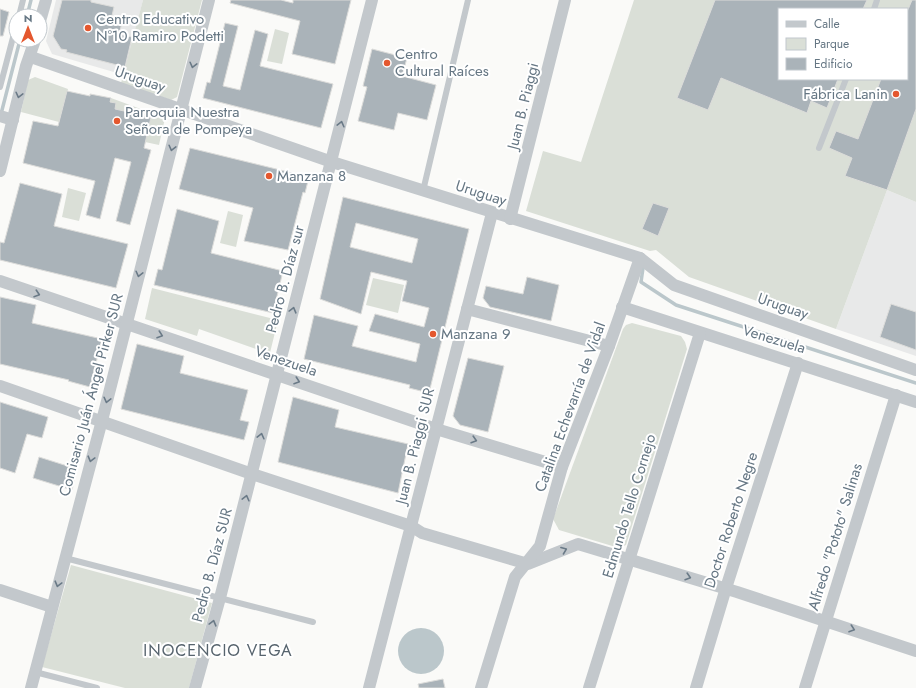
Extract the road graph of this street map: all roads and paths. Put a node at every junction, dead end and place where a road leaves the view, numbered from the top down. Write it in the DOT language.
graph roads {
  1 [pos="209,0"];
  2 [pos="372,0"];
  3 [pos="468,0"];
  4 [pos="565,0"];
  5 [pos="10,48"];
  6 [pos="33,48"];
  7 [pos="31,57"];
  8 [pos="846,80"];
  9 [pos="0,87"];
  10 [pos="181,110"];
  11 [pos="0,116"];
  12 [pos="13,120"];
  13 [pos="819,148"];
  14 [pos="332,162"];
  15 [pos="0,171"];
  16 [pos="422,191"];
  17 [pos="492,213"];
  18 [pos="510,219"];
  19 [pos="640,258"];
  20 [pos="0,281"];
  21 [pos="622,307"];
  22 [pos="467,309"];
  23 [pos="127,323"];
  24 [pos="700,333"];
  25 [pos="609,346"];
  26 [pos="798,363"];
  27 [pos="916,370"];
  28 [pos="276,374"];
  29 [pos="0,386"];
  30 [pos="896,396"];
  31 [pos="916,402"];
  32 [pos="102,421"];
  33 [pos="436,429"];
  34 [pos="562,467"];
  35 [pos="252,474"];
  36 [pos="411,526"];
  37 [pos="65,558"];
  38 [pos="629,558"];
  39 [pos="528,564"];
  40 [pos="726,588"];
  41 [pos="0,590"];
  42 [pos="220,598"];
  43 [pos="52,607"];
  44 [pos="826,620"];
  45 [pos="313,622"];
  46 [pos="916,651"];
  47 [pos="35,672"];
  48 [pos="31,688"];
  49 [pos="97,688"];
  50 [pos="195,688"];
  51 [pos="369,688"];
  52 [pos="481,688"];
  53 [pos="589,688"];
  54 [pos="696,688"];
  55 [pos="805,688"];
  1 -- 10 [label="street, Comisario Juán Ángel Pirker SUR, one-way"];
  14 -- 2 [label="street, Pedro B. Díaz sur, one-way"];
  3 -- 16 [label="lane"];
  4 -- 18 [label="street, Juan B. Piaggi"];
  5 -- 9 [label="lane"];
  6 -- 7 [label="street"];
  7 -- 10 [label="street, Uruguay"];
  7 -- 12 [label="street, one-way"];
  8 -- 13 [label="lane"];
  10 -- 14 [label="street, Uruguay"];
  10 -- 23 [label="street, Comisario Juán Ángel Pirker SUR, one-way"];
  11 -- 12 [label="street"];
  12 -- 15 [label="street"];
  14 -- 16 [label="street, Uruguay"];
  28 -- 14 [label="street, Pedro B. Díaz sur, one-way"];
  16 -- 17 [label="street, Uruguay"];
  17 -- 18 [label="street, Uruguay"];
  17 -- 22 [label="street, Juan B. Piaggi SUR"];
  18 -- 19 [label="street, Uruguay"];
  19 -- 21 [label="street, Catalina Echevarría de Vidal"];
  19 -- 27 [label="street, Uruguay"];
  20 -- 23 [label="street, Venezuela, one-way"];
  21 -- 24 [label="street, Venezuela"];
  21 -- 25 [label="street, Catalina Echevarría de Vidal"];
  22 -- 25 [label="street"];
  22 -- 33 [label="street, Juan B. Piaggi SUR"];
  23 -- 28 [label="street, Venezuela, one-way"];
  23 -- 32 [label="street, Comisario Juán Ángel Pirker SUR, one-way"];
  24 -- 26 [label="street, Venezuela"];
  24 -- 38 [label="street, Edmundo Tello Cornejo"];
  25 -- 34 [label="street, Catalina Echevarría de Vidal"];
  26 -- 30 [label="street, Venezuela"];
  26 -- 40 [label="street, Doctor Roberto Negre"];
  28 -- 33 [label="street, Venezuela, one-way"];
  35 -- 28 [label="street, Pedro B. Díaz sur, one-way"];
  29 -- 32 [label="street"];
  30 -- 31 [label="street, Venezuela"];
  30 -- 44 [label="street, Alfredo \"Pototo\" Salinas"];
  32 -- 35 [label="street"];
  32 -- 37 [label="street, Comisario Juán Ángel Pirker SUR, one-way"];
  33 -- 34 [label="street, Venezuela, one-way"];
  33 -- 36 [label="street, Juan B. Piaggi SUR"];
  34 -- 39 [label="street, Catalina Echevarría de Vidal"];
  35 -- 36 [label="street"];
  42 -- 35 [label="street, Pedro B. Díaz SUR, one-way"];
  36 -- 39 [label="street"];
  36 -- 51 [label="street, Juan B. Piaggi SUR"];
  37 -- 42 [label="lane"];
  37 -- 43 [label="street, Comisario Juán Ángel Pirker SUR, one-way"];
  39 -- 38 [label="street, one-way"];
  38 -- 40 [label="street, one-way"];
  38 -- 53 [label="street, Edmundo Tello Cornejo"];
  39 -- 52 [label="street, Catalina Echevarría de Vidal"];
  40 -- 44 [label="street"];
  40 -- 54 [label="street, Doctor Roberto Negre"];
  41 -- 43 [label="street"];
  42 -- 45 [label="lane"];
  50 -- 42 [label="street, Pedro B. Díaz SUR, one-way"];
  43 -- 47 [label="street, Comisario Juán Ángel Pirker SUR"];
  44 -- 46 [label="street, one-way"];
  44 -- 55 [label="street, Alfredo \"Pototo\" Salinas"];
  47 -- 48 [label="street, Comisario Juán Ángel Pirker SUR"];
  47 -- 49 [label="lane"];
}
